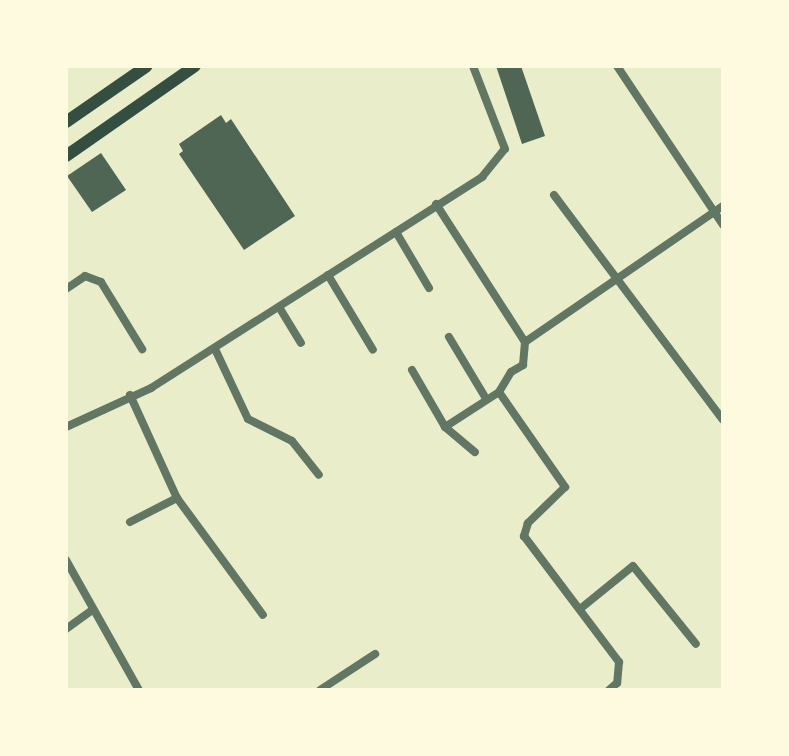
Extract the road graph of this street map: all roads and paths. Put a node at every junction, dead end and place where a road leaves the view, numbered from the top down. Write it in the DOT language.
graph roads {
  1 [pos="147,66"];
  2 [pos="195,66"];
  3 [pos="473,66"];
  4 [pos="617,66"];
  5 [pos="66,122"];
  6 [pos="66,156"];
  7 [pos="554,195"];
  8 [pos="436,204"];
  9 [pos="723,206"];
  10 [pos="714,212"];
  11 [pos="723,225"];
  12 [pos="396,232"];
  13 [pos="328,275"];
  14 [pos="617,279"];
  15 [pos="429,288"];
  16 [pos="66,289"];
  17 [pos="279,307"];
  18 [pos="449,337"];
  19 [pos="525,342"];
  20 [pos="301,343"];
  21 [pos="142,349"];
  22 [pos="215,349"];
  23 [pos="373,350"];
  24 [pos="412,370"];
  25 [pos="499,392"];
  26 [pos="130,395"];
  27 [pos="485,397"];
  28 [pos="723,420"];
  29 [pos="66,427"];
  30 [pos="445,427"];
  31 [pos="475,452"];
  32 [pos="319,475"];
  33 [pos="177,498"];
  34 [pos="130,522"];
  35 [pos="66,560"];
  36 [pos="580,609"];
  37 [pos="92,610"];
  38 [pos="263,615"];
  39 [pos="66,629"];
  40 [pos="696,644"];
  41 [pos="375,654"];
  42 [pos="139,690"];
  43 [pos="320,690"];
  44 [pos="609,690"];
  1 -- 5 [label="main road"];
  2 -- 6 [label="main road"];
  3 -- 8 [label="street"];
  4 -- 10 [label="street"];
  7 -- 14 [label="street"];
  8 -- 12 [label="street"];
  8 -- 19 [label="street"];
  9 -- 10 [label="street"];
  10 -- 11 [label="street"];
  10 -- 14 [label="street"];
  12 -- 13 [label="street"];
  12 -- 15 [label="street"];
  13 -- 17 [label="street"];
  13 -- 23 [label="street"];
  14 -- 19 [label="street"];
  14 -- 28 [label="street"];
  16 -- 21 [label="street"];
  17 -- 20 [label="street"];
  17 -- 22 [label="street"];
  18 -- 27 [label="street"];
  19 -- 25 [label="street"];
  22 -- 26 [label="street"];
  22 -- 32 [label="street"];
  24 -- 30 [label="street"];
  25 -- 27 [label="street"];
  25 -- 36 [label="street"];
  26 -- 29 [label="street"];
  26 -- 33 [label="street"];
  27 -- 30 [label="street"];
  30 -- 31 [label="street"];
  33 -- 34 [label="street"];
  33 -- 38 [label="street"];
  35 -- 37 [label="street"];
  36 -- 40 [label="street"];
  36 -- 44 [label="street"];
  37 -- 39 [label="street"];
  37 -- 42 [label="street"];
  41 -- 43 [label="street"];
}
